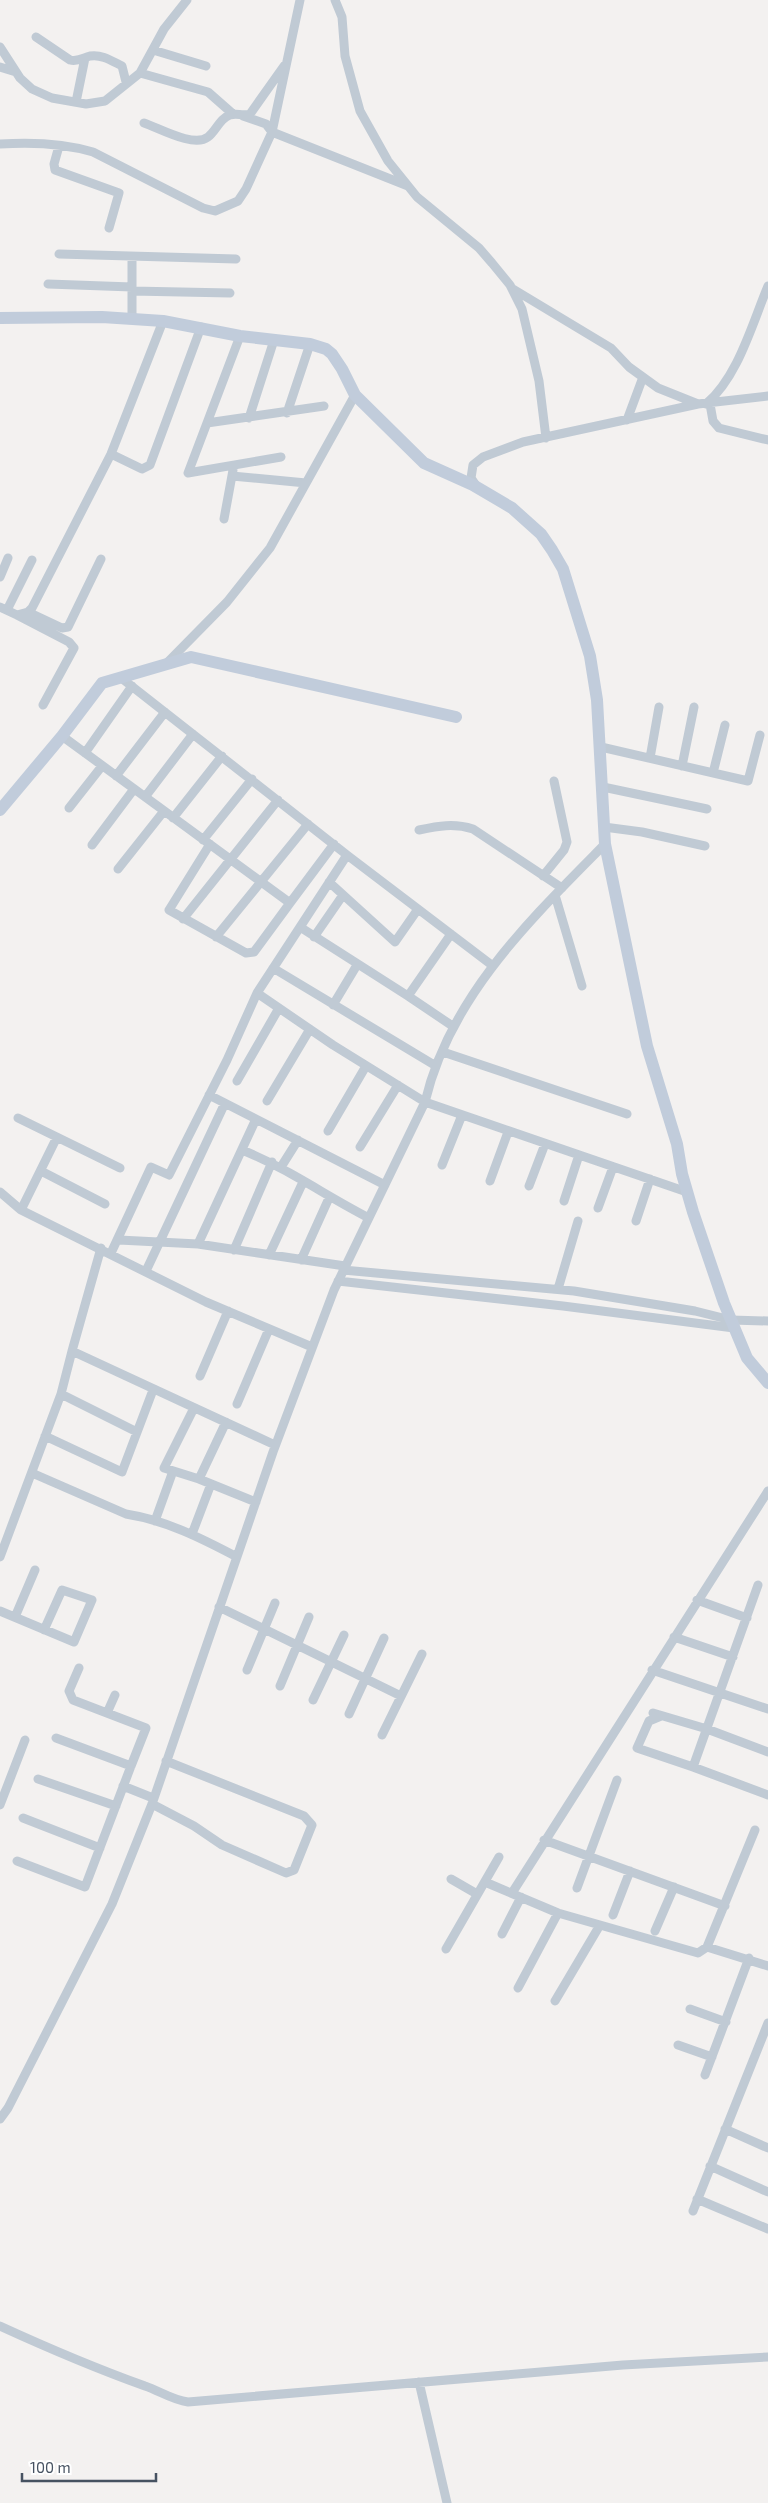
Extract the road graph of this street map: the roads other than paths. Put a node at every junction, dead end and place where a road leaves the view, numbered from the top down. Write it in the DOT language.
graph roads {
  1 [pos="188,0"];
  2 [pos="300,0"];
  3 [pos="335,0"];
  4 [pos="36,37"];
  5 [pos="0,46"];
  6 [pos="153,50"];
  7 [pos="85,58"];
  8 [pos="287,61"];
  9 [pos="206,66"];
  10 [pos="0,67"];
  11 [pos="16,72"];
  12 [pos="140,73"];
  13 [pos="126,82"];
  14 [pos="76,102"];
  15 [pos="233,114"];
  16 [pos="243,116"];
  17 [pos="144,122"];
  18 [pos="272,132"];
  19 [pos="0,144"];
  20 [pos="59,146"];
  21 [pos="408,186"];
  22 [pos="109,228"];
  23 [pos="59,254"];
  24 [pos="132,257"];
  25 [pos="236,259"];
  26 [pos="48,284"];
  27 [pos="768,286"];
  28 [pos="132,289"];
  29 [pos="513,290"];
  30 [pos="230,293"];
  31 [pos="764,304"];
  32 [pos="0,318"];
  33 [pos="132,318"];
  34 [pos="163,321"];
  35 [pos="202,327"];
  36 [pos="240,336"];
  37 [pos="274,340"];
  38 [pos="310,344"];
  39 [pos="643,378"];
  40 [pos="355,395"];
  41 [pos="768,396"];
  42 [pos="705,404"];
  43 [pos="324,406"];
  44 [pos="287,413"];
  45 [pos="248,418"];
  46 [pos="628,420"];
  47 [pos="207,423"];
  48 [pos="546,438"];
  49 [pos="768,440"];
  50 [pos="111,454"];
  51 [pos="281,457"];
  52 [pos="234,465"];
  53 [pos="232,476"];
  54 [pos="306,483"];
  55 [pos="476,487"];
  56 [pos="224,519"];
  57 [pos="8,558"];
  58 [pos="101,559"];
  59 [pos="32,560"];
  60 [pos="0,577"];
  61 [pos="4,609"];
  62 [pos="28,612"];
  63 [pos="17,614"];
  64 [pos="166,664"];
  65 [pos="120,677"];
  66 [pos="132,686"];
  67 [pos="43,705"];
  68 [pos="659,707"];
  69 [pos="694,707"];
  70 [pos="165,712"];
  71 [pos="456,716"];
  72 [pos="725,725"];
  73 [pos="193,734"];
  74 [pos="760,735"];
  75 [pos="62,736"];
  76 [pos="600,747"];
  77 [pos="85,753"];
  78 [pos="222,756"];
  79 [pos="650,758"];
  80 [pos="102,766"];
  81 [pos="682,766"];
  82 [pos="713,773"];
  83 [pos="116,776"];
  84 [pos="252,779"];
  85 [pos="554,782"];
  86 [pos="603,787"];
  87 [pos="134,789"];
  88 [pos="145,797"];
  89 [pos="278,800"];
  90 [pos="69,808"];
  91 [pos="707,809"];
  92 [pos="0,810"];
  93 [pos="164,811"];
  94 [pos="173,818"];
  95 [pos="308,824"];
  96 [pos="604,827"];
  97 [pos="419,830"];
  98 [pos="207,842"];
  99 [pos="334,844"];
  100 [pos="605,844"];
  101 [pos="92,845"];
  102 [pos="705,846"];
  103 [pos="347,855"];
  104 [pos="231,860"];
  105 [pos="118,869"];
  106 [pos="543,876"];
  107 [pos="261,882"];
  108 [pos="329,882"];
  109 [pos="558,892"];
  110 [pos="343,895"];
  111 [pos="290,903"];
  112 [pos="418,909"];
  113 [pos="184,918"];
  114 [pos="300,927"];
  115 [pos="451,934"];
  116 [pos="216,937"];
  117 [pos="314,937"];
  118 [pos="358,965"];
  119 [pos="494,966"];
  120 [pos="273,968"];
  121 [pos="582,986"];
  122 [pos="257,993"];
  123 [pos="408,996"];
  124 [pos="333,1005"];
  125 [pos="279,1008"];
  126 [pos="454,1027"];
  127 [pos="310,1029"];
  128 [pos="443,1052"];
  129 [pos="366,1066"];
  130 [pos="436,1066"];
  131 [pos="237,1081"];
  132 [pos="398,1085"];
  133 [pos="209,1095"];
  134 [pos="267,1101"];
  135 [pos="425,1102"];
  136 [pos="225,1103"];
  137 [pos="627,1114"];
  138 [pos="462,1115"];
  139 [pos="18,1118"];
  140 [pos="256,1119"];
  141 [pos="328,1131"];
  142 [pos="508,1132"];
  143 [pos="57,1137"];
  144 [pos="298,1140"];
  145 [pos="545,1144"];
  146 [pos="360,1147"];
  147 [pos="242,1150"];
  148 [pos="579,1156"];
  149 [pos="272,1162"];
  150 [pos="442,1164"];
  151 [pos="281,1167"];
  152 [pos="613,1167"];
  153 [pos="120,1168"];
  154 [pos="41,1170"];
  155 [pos="650,1179"];
  156 [pos="490,1181"];
  157 [pos="303,1182"];
  158 [pos="385,1185"];
  159 [pos="529,1186"];
  160 [pos="0,1192"];
  161 [pos="687,1192"];
  162 [pos="329,1198"];
  163 [pos="564,1202"];
  164 [pos="105,1204"];
  165 [pos="598,1208"];
  166 [pos="21,1210"];
  167 [pos="369,1218"];
  168 [pos="636,1221"];
  169 [pos="578,1222"];
  170 [pos="119,1240"];
  171 [pos="159,1242"];
  172 [pos="198,1244"];
  173 [pos="101,1248"];
  174 [pos="234,1250"];
  175 [pos="111,1253"];
  176 [pos="269,1256"];
  177 [pos="301,1260"];
  178 [pos="344,1268"];
  179 [pos="146,1271"];
  180 [pos="338,1281"];
  181 [pos="558,1289"];
  182 [pos="228,1311"];
  183 [pos="768,1321"];
  184 [pos="732,1324"];
  185 [pos="269,1329"];
  186 [pos="312,1348"];
  187 [pos="72,1351"];
  188 [pos="200,1376"];
  189 [pos="768,1383"];
  190 [pos="153,1390"];
  191 [pos="61,1394"];
  192 [pos="237,1404"];
  193 [pos="194,1408"];
  194 [pos="226,1422"];
  195 [pos="137,1432"];
  196 [pos="46,1436"];
  197 [pos="275,1445"];
  198 [pos="173,1471"];
  199 [pos="32,1473"];
  200 [pos="199,1479"];
  201 [pos="211,1484"];
  202 [pos="768,1492"];
  203 [pos="256,1502"];
  204 [pos="155,1521"];
  205 [pos="192,1534"];
  206 [pos="0,1557"];
  207 [pos="237,1557"];
  208 [pos="35,1570"];
  209 [pos="758,1585"];
  210 [pos="697,1600"];
  211 [pos="275,1602"];
  212 [pos="219,1607"];
  213 [pos="0,1610"];
  214 [pos="15,1617"];
  215 [pos="309,1617"];
  216 [pos="747,1618"];
  217 [pos="44,1630"];
  218 [pos="264,1630"];
  219 [pos="344,1635"];
  220 [pos="674,1637"];
  221 [pos="384,1638"];
  222 [pos="297,1646"];
  223 [pos="422,1654"];
  224 [pos="733,1657"];
  225 [pos="331,1663"];
  226 [pos="79,1668"];
  227 [pos="247,1670"];
  228 [pos="652,1670"];
  229 [pos="365,1680"];
  230 [pos="280,1686"];
  231 [pos="720,1692"];
  232 [pos="114,1695"];
  233 [pos="402,1696"];
  234 [pos="313,1700"];
  235 [pos="768,1709"];
  236 [pos="107,1713"];
  237 [pos="349,1714"];
  238 [pos="707,1729"];
  239 [pos="382,1735"];
  240 [pos="56,1738"];
  241 [pos="26,1740"];
  242 [pos="768,1752"];
  243 [pos="166,1761"];
  244 [pos="131,1766"];
  245 [pos="693,1767"];
  246 [pos="38,1779"];
  247 [pos="617,1780"];
  248 [pos="123,1786"];
  249 [pos="768,1795"];
  250 [pos="152,1801"];
  251 [pos="0,1805"];
  252 [pos="116,1806"];
  253 [pos="23,1818"];
  254 [pos="755,1830"];
  255 [pos="544,1840"];
  256 [pos="100,1848"];
  257 [pos="588,1856"];
  258 [pos="499,1857"];
  259 [pos="16,1861"];
  260 [pos="630,1871"];
  261 [pos="451,1879"];
  262 [pos="484,1882"];
  263 [pos="674,1887"];
  264 [pos="576,1888"];
  265 [pos="510,1892"];
  266 [pos="478,1894"];
  267 [pos="521,1897"];
  268 [pos="725,1906"];
  269 [pos="558,1913"];
  270 [pos="613,1915"];
  271 [pos="600,1925"];
  272 [pos="655,1932"];
  273 [pos="502,1934"];
  274 [pos="707,1947"];
  275 [pos="446,1949"];
  276 [pos="749,1958"];
  277 [pos="768,1966"];
  278 [pos="518,1988"];
  279 [pos="555,2001"];
  280 [pos="690,2009"];
  281 [pos="726,2022"];
  282 [pos="768,2023"];
  283 [pos="678,2045"];
  284 [pos="712,2057"];
  285 [pos="705,2075"];
  286 [pos="0,2119"];
  287 [pos="725,2130"];
  288 [pos="768,2148"];
  289 [pos="710,2166"];
  290 [pos="768,2192"];
  291 [pos="697,2199"];
  292 [pos="692,2211"];
  293 [pos="768,2229"];
  294 [pos="0,2326"];
  295 [pos="768,2357"];
  296 [pos="419,2382"];
  297 [pos="447,2503"];
  1 -- 6 [label="street"];
  2 -- 8 [label="street"];
  3 -- 21 [label="street"];
  4 -- 7 [label="street"];
  5 -- 11 [label="street"];
  6 -- 9 [label="street"];
  6 -- 12 [label="street"];
  7 -- 13 [label="street"];
  7 -- 14 [label="street"];
  8 -- 16 [label="street"];
  8 -- 18 [label="street"];
  10 -- 11 [label="street"];
  11 -- 14 [label="street"];
  12 -- 13 [label="street"];
  12 -- 15 [label="street"];
  13 -- 14 [label="street"];
  15 -- 16 [label="street"];
  15 -- 17 [label="street"];
  16 -- 18 [label="street"];
  18 -- 20 [label="street"];
  18 -- 21 [label="street"];
  19 -- 20 [label="street"];
  20 -- 22 [label="street"];
  21 -- 29 [label="street"];
  23 -- 24 [label="street"];
  24 -- 25 [label="street"];
  24 -- 28 [label="street"];
  26 -- 28 [label="street"];
  27 -- 31 [label="street"];
  28 -- 30 [label="street"];
  28 -- 33 [label="street"];
  29 -- 39 [label="street"];
  29 -- 48 [label="street"];
  31 -- 42 [label="street"];
  32 -- 33 [label="street"];
  33 -- 34 [label="street"];
  34 -- 35 [label="street"];
  34 -- 50 [label="street"];
  35 -- 36 [label="street"];
  35 -- 50 [label="street"];
  36 -- 37 [label="street"];
  36 -- 47 [label="street"];
  37 -- 38 [label="street"];
  37 -- 45 [label="street"];
  38 -- 40 [label="street"];
  38 -- 44 [label="street"];
  39 -- 42 [label="street"];
  39 -- 46 [label="street"];
  40 -- 54 [label="street"];
  40 -- 55 [label="street"];
  41 -- 42 [label="street"];
  42 -- 46 [label="street"];
  42 -- 49 [label="street"];
  43 -- 44 [label="street"];
  44 -- 45 [label="street"];
  45 -- 47 [label="street"];
  46 -- 48 [label="street"];
  47 -- 52 [label="street"];
  48 -- 55 [label="street"];
  50 -- 62 [label="street"];
  51 -- 52 [label="street"];
  52 -- 53 [label="street"];
  53 -- 54 [label="street"];
  53 -- 56 [label="street"];
  54 -- 64 [label="street"];
  55 -- 76 [label="street"];
  57 -- 60 [label="street"];
  58 -- 62 [label="street"];
  59 -- 61 [label="street"];
  61 -- 63 [label="street"];
  62 -- 63 [label="street"];
  63 -- 67 [label="street"];
  64 -- 65 [label="street"];
  64 -- 71 [label="street"];
  65 -- 66 [label="street"];
  65 -- 75 [label="street"];
  66 -- 70 [label="street"];
  66 -- 77 [label="street"];
  68 -- 79 [label="street"];
  69 -- 81 [label="street"];
  70 -- 73 [label="street"];
  70 -- 83 [label="street"];
  72 -- 82 [label="street"];
  73 -- 78 [label="street"];
  73 -- 88 [label="street"];
  74 -- 82 [label="street"];
  75 -- 77 [label="street"];
  75 -- 92 [label="street"];
  76 -- 79 [label="street"];
  76 -- 86 [label="street"];
  77 -- 80 [label="street"];
  78 -- 84 [label="street"];
  78 -- 94 [label="street"];
  79 -- 81 [label="street"];
  80 -- 83 [label="street"];
  80 -- 90 [label="street"];
  81 -- 82 [label="street"];
  83 -- 87 [label="street"];
  84 -- 89 [label="street"];
  84 -- 98 [label="street"];
  85 -- 106 [label="street"];
  86 -- 91 [label="street"];
  86 -- 96 [label="street"];
  87 -- 88 [label="street"];
  87 -- 101 [label="street"];
  88 -- 93 [label="street"];
  89 -- 95 [label="street"];
  89 -- 104 [label="street"];
  93 -- 94 [label="street"];
  93 -- 105 [label="street"];
  94 -- 98 [label="street"];
  95 -- 99 [label="street"];
  95 -- 107 [label="street"];
  96 -- 100 [label="street"];
  96 -- 102 [label="street"];
  97 -- 106 [label="street"];
  98 -- 104 [label="street"];
  98 -- 113 [label="street"];
  99 -- 103 [label="street"];
  99 -- 111 [label="street"];
  100 -- 109 [label="street"];
  100 -- 161 [label="street"];
  103 -- 108 [label="street"];
  103 -- 112 [label="street"];
  104 -- 107 [label="street"];
  104 -- 113 [label="street"];
  106 -- 109 [label="street"];
  107 -- 111 [label="street"];
  107 -- 116 [label="street"];
  108 -- 110 [label="street"];
  108 -- 114 [label="street"];
  109 -- 119 [label="street"];
  109 -- 121 [label="street"];
  110 -- 112 [label="street"];
  110 -- 117 [label="street"];
  111 -- 116 [label="street"];
  112 -- 115 [label="street"];
  113 -- 116 [label="street"];
  114 -- 117 [label="street"];
  114 -- 120 [label="street"];
  115 -- 119 [label="street"];
  115 -- 123 [label="street"];
  117 -- 118 [label="street"];
  118 -- 123 [label="street"];
  118 -- 124 [label="street"];
  119 -- 126 [label="street"];
  120 -- 122 [label="street"];
  120 -- 124 [label="street"];
  122 -- 125 [label="street"];
  122 -- 133 [label="street"];
  123 -- 126 [label="street"];
  124 -- 130 [label="street"];
  125 -- 127 [label="street"];
  125 -- 131 [label="street"];
  126 -- 128 [label="street"];
  127 -- 129 [label="street"];
  127 -- 134 [label="street"];
  128 -- 130 [label="street"];
  128 -- 137 [label="street"];
  129 -- 132 [label="street"];
  129 -- 141 [label="street"];
  130 -- 135 [label="street"];
  132 -- 135 [label="street"];
  132 -- 146 [label="street"];
  133 -- 136 [label="street"];
  133 -- 170 [label="street"];
  135 -- 138 [label="street"];
  135 -- 158 [label="street"];
  136 -- 140 [label="street"];
  136 -- 171 [label="street"];
  138 -- 142 [label="street"];
  138 -- 150 [label="street"];
  139 -- 143 [label="street"];
  140 -- 144 [label="street"];
  140 -- 147 [label="street"];
  142 -- 145 [label="street"];
  142 -- 156 [label="street"];
  143 -- 153 [label="street"];
  143 -- 154 [label="street"];
  144 -- 151 [label="street"];
  144 -- 158 [label="street"];
  145 -- 148 [label="street"];
  145 -- 159 [label="street"];
  147 -- 149 [label="street"];
  147 -- 172 [label="street"];
  148 -- 152 [label="street"];
  148 -- 163 [label="street"];
  149 -- 151 [label="street"];
  149 -- 174 [label="street"];
  151 -- 157 [label="street"];
  152 -- 155 [label="street"];
  152 -- 165 [label="street"];
  154 -- 164 [label="street"];
  154 -- 166 [label="street"];
  155 -- 161 [label="street"];
  155 -- 168 [label="street"];
  157 -- 162 [label="street"];
  157 -- 176 [label="street"];
  158 -- 167 [label="street"];
  160 -- 166 [label="street"];
  161 -- 184 [label="street"];
  162 -- 167 [label="street"];
  162 -- 177 [label="street"];
  166 -- 173 [label="street"];
  167 -- 178 [label="street"];
  169 -- 181 [label="street"];
  170 -- 171 [label="street"];
  170 -- 175 [label="street"];
  171 -- 172 [label="street"];
  171 -- 179 [label="street"];
  172 -- 174 [label="street"];
  173 -- 175 [label="street"];
  173 -- 187 [label="street"];
  174 -- 176 [label="street"];
  175 -- 179 [label="street"];
  176 -- 177 [label="street"];
  177 -- 178 [label="street"];
  178 -- 180 [label="street"];
  178 -- 181 [label="street"];
  179 -- 182 [label="street"];
  180 -- 184 [label="street"];
  180 -- 186 [label="street"];
  181 -- 184 [label="street"];
  182 -- 185 [label="street"];
  182 -- 188 [label="street"];
  183 -- 184 [label="street"];
  184 -- 189 [label="street"];
  185 -- 186 [label="street"];
  185 -- 192 [label="street"];
  186 -- 197 [label="street"];
  187 -- 190 [label="street"];
  187 -- 191 [label="street"];
  190 -- 193 [label="street"];
  190 -- 195 [label="street"];
  191 -- 195 [label="street"];
  191 -- 196 [label="street"];
  193 -- 194 [label="street"];
  193 -- 198 [label="street"];
  194 -- 197 [label="street"];
  194 -- 200 [label="street"];
  195 -- 196 [label="street"];
  196 -- 199 [label="street"];
  197 -- 203 [label="street"];
  198 -- 200 [label="street"];
  198 -- 204 [label="street"];
  199 -- 204 [label="street"];
  199 -- 206 [label="street"];
  200 -- 201 [label="street"];
  201 -- 203 [label="street"];
  201 -- 205 [label="street"];
  202 -- 210 [label="street"];
  203 -- 207 [label="street"];
  204 -- 205 [label="street"];
  205 -- 207 [label="street"];
  207 -- 212 [label="street"];
  208 -- 214 [label="street"];
  209 -- 216 [label="street"];
  210 -- 216 [label="street"];
  210 -- 220 [label="street"];
  211 -- 218 [label="street"];
  212 -- 218 [label="street"];
  212 -- 243 [label="street"];
  213 -- 214 [label="street"];
  214 -- 217 [label="street"];
  215 -- 222 [label="street"];
  216 -- 224 [label="street"];
  217 -- 217 [label="street"];
  218 -- 222 [label="street"];
  218 -- 227 [label="street"];
  219 -- 225 [label="street"];
  220 -- 224 [label="street"];
  220 -- 228 [label="street"];
  221 -- 229 [label="street"];
  222 -- 225 [label="street"];
  222 -- 230 [label="street"];
  223 -- 233 [label="street"];
  224 -- 231 [label="street"];
  225 -- 229 [label="street"];
  225 -- 234 [label="street"];
  226 -- 236 [label="street"];
  228 -- 231 [label="street"];
  228 -- 255 [label="street"];
  229 -- 233 [label="street"];
  229 -- 237 [label="street"];
  231 -- 235 [label="street"];
  231 -- 238 [label="street"];
  232 -- 236 [label="street"];
  233 -- 239 [label="street"];
  236 -- 244 [label="street"];
  238 -- 242 [label="street"];
  238 -- 245 [label="street"];
  238 -- 245 [label="street"];
  240 -- 244 [label="street"];
  241 -- 251 [label="street"];
  243 -- 250 [label="street"];
  243 -- 250 [label="street"];
  244 -- 248 [label="street"];
  245 -- 249 [label="street"];
  246 -- 252 [label="street"];
  247 -- 257 [label="street"];
  248 -- 250 [label="street"];
  248 -- 252 [label="street"];
  250 -- 286 [label="street"];
  252 -- 256 [label="street"];
  253 -- 256 [label="street"];
  254 -- 268 [label="street"];
  255 -- 257 [label="street"];
  255 -- 265 [label="street"];
  256 -- 259 [label="street"];
  257 -- 260 [label="street"];
  257 -- 264 [label="street"];
  258 -- 262 [label="street"];
  260 -- 263 [label="street"];
  260 -- 270 [label="street"];
  261 -- 266 [label="street"];
  262 -- 265 [label="street"];
  262 -- 266 [label="street"];
  263 -- 268 [label="street"];
  263 -- 272 [label="street"];
  265 -- 267 [label="street"];
  266 -- 275 [label="street"];
  267 -- 269 [label="street"];
  267 -- 273 [label="street"];
  268 -- 274 [label="street"];
  269 -- 271 [label="street"];
  269 -- 278 [label="street"];
  271 -- 274 [label="street"];
  271 -- 279 [label="street"];
  274 -- 276 [label="street"];
  276 -- 277 [label="street"];
  276 -- 281 [label="street"];
  280 -- 281 [label="street"];
  281 -- 284 [label="street"];
  282 -- 287 [label="street"];
  283 -- 284 [label="street"];
  284 -- 285 [label="street"];
  287 -- 288 [label="street"];
  287 -- 289 [label="street"];
  289 -- 290 [label="street"];
  289 -- 291 [label="street"];
  291 -- 292 [label="street"];
  291 -- 293 [label="street"];
  294 -- 296 [label="street"];
  295 -- 296 [label="street"];
  296 -- 297 [label="street"];
}
